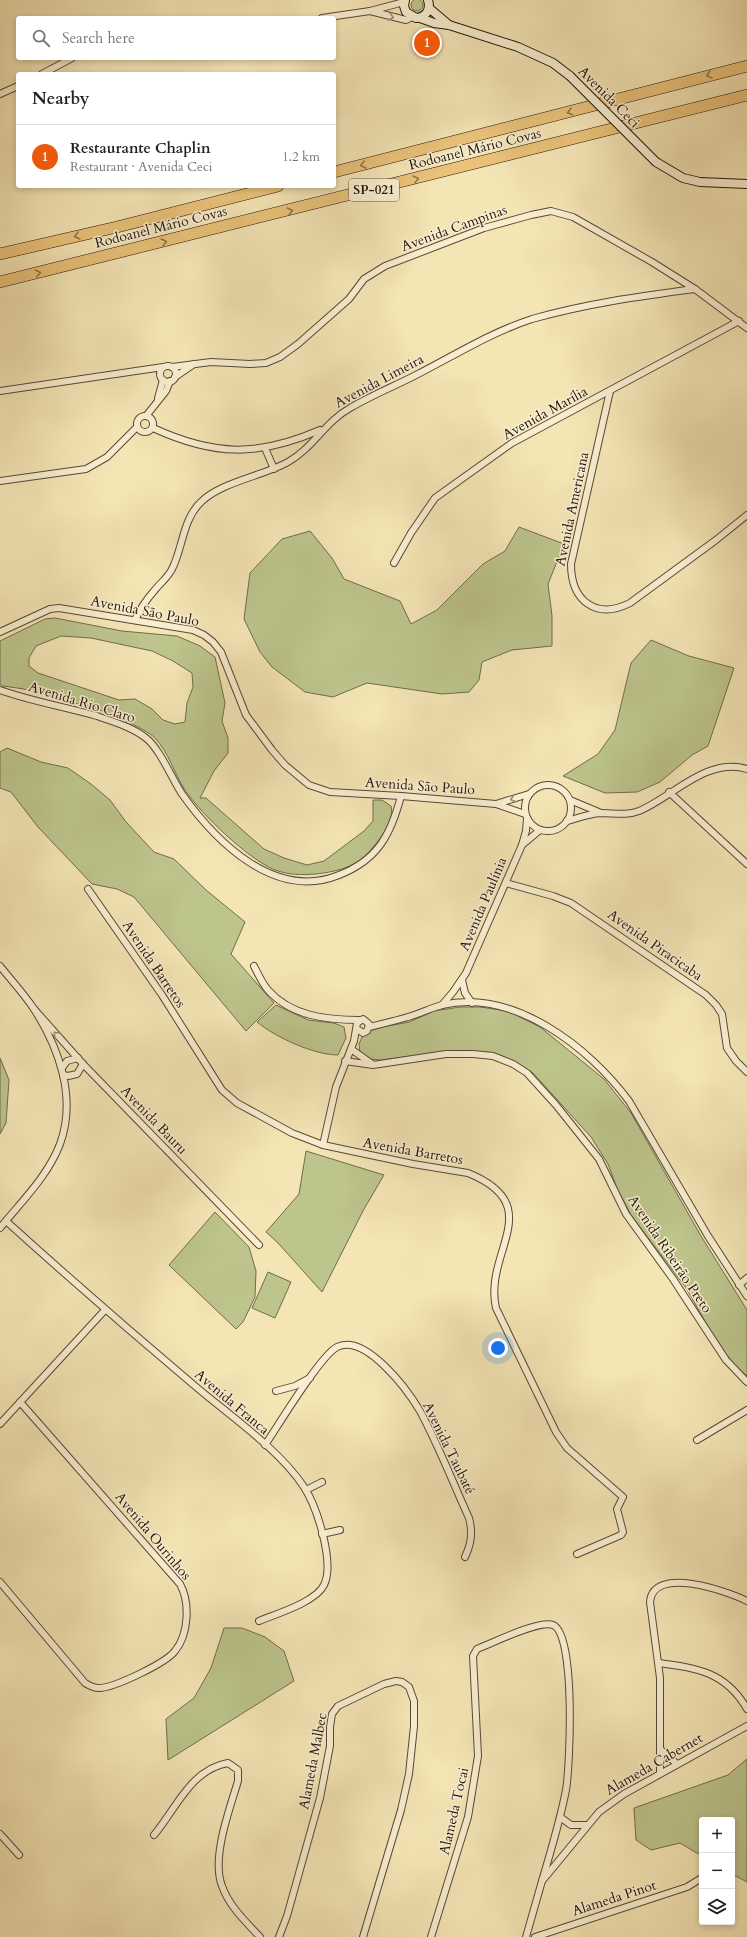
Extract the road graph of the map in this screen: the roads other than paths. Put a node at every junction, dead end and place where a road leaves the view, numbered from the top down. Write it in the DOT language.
graph roads {
  1 [pos="404,1"];
  2 [pos="428,4"];
  3 [pos="370,11"];
  4 [pos="336,16"];
  5 [pos="416,17"];
  6 [pos="448,25"];
  7 [pos="68,60"];
  8 [pos="747,66"];
  9 [pos="46,72"];
  10 [pos="16,87"];
  11 [pos="0,94"];
  12 [pos="747,95"];
  13 [pos="336,171"];
  14 [pos="747,184"];
  15 [pos="270,188"];
  16 [pos="0,254"];
  17 [pos="0,282"];
  18 [pos="694,289"];
  19 [pos="739,321"];
  20 [pos="747,328"];
  21 [pos="196,364"];
  22 [pos="163,367"];
  23 [pos="172,367"];
  24 [pos="142,371"];
  25 [pos="160,374"];
  26 [pos="170,379"];
  27 [pos="0,391"];
  28 [pos="610,391"];
  29 [pos="146,416"];
  30 [pos="137,427"];
  31 [pos="153,428"];
  32 [pos="322,430"];
  33 [pos="265,448"];
  34 [pos="274,469"];
  35 [pos="0,481"];
  36 [pos="747,515"];
  37 [pos="394,563"];
  38 [pos="135,620"];
  39 [pos="0,632"];
  40 [pos="1,690"];
  41 [pos="747,769"];
  42 [pos="669,792"];
  43 [pos="530,794"];
  44 [pos="401,796"];
  45 [pos="570,800"];
  46 [pos="496,804"];
  47 [pos="601,813"];
  48 [pos="526,816"];
  49 [pos="567,821"];
  50 [pos="540,830"];
  51 [pos="522,845"];
  52 [pos="747,864"];
  53 [pos="506,883"];
  54 [pos="88,889"];
  55 [pos="0,966"];
  56 [pos="254,966"];
  57 [pos="466,973"];
  58 [pos="472,1003"];
  59 [pos="442,1005"];
  60 [pos="34,1009"];
  61 [pos="343,1020"];
  62 [pos="359,1020"];
  63 [pos="366,1020"];
  64 [pos="389,1022"];
  65 [pos="369,1027"];
  66 [pos="356,1028"];
  67 [pos="363,1033"];
  68 [pos="354,1040"];
  69 [pos="351,1049"];
  70 [pos="78,1058"];
  71 [pos="345,1061"];
  72 [pos="83,1064"];
  73 [pos="373,1065"];
  74 [pos="62,1068"];
  75 [pos="747,1072"];
  76 [pos="63,1075"];
  77 [pos="324,1145"];
  78 [pos="6,1221"];
  79 [pos="0,1228"];
  80 [pos="259,1245"];
  81 [pos="747,1278"];
  82 [pos="739,1285"];
  83 [pos="747,1296"];
  84 [pos="105,1310"];
  85 [pos="311,1378"];
  86 [pos="747,1382"];
  87 [pos="276,1391"];
  88 [pos="20,1402"];
  89 [pos="747,1410"];
  90 [pos="0,1424"];
  91 [pos="697,1440"];
  92 [pos="265,1445"];
  93 [pos="322,1482"];
  94 [pos="306,1490"];
  95 [pos="340,1530"];
  96 [pos="322,1534"];
  97 [pos="577,1554"];
  98 [pos="465,1557"];
  99 [pos="0,1582"];
  100 [pos="747,1601"];
  101 [pos="259,1621"];
  102 [pos="659,1663"];
  103 [pos="747,1709"];
  104 [pos="747,1726"];
  105 [pos="661,1750"];
  106 [pos="677,1764"];
  107 [pos="660,1773"];
  108 [pos="560,1817"];
  109 [pos="586,1825"];
  110 [pos="0,1834"];
  111 [pos="154,1835"];
  112 [pos="19,1855"];
  113 [pos="699,1880"];
  114 [pos="542,1881"];
  115 [pos="251,1928"];
  116 [pos="279,1936"];
  117 [pos="260,1937"];
  118 [pos="264,1937"];
  119 [pos="272,1937"];
  120 [pos="363,1937"];
  121 [pos="431,1937"];
  122 [pos="526,1937"];
  123 [pos="535,1937"];
  1 -- 3 [label="street, Avenida Ceci"];
  1 -- 5 [label="main road"];
  2 -- 5 [label="main road"];
  2 -- 6 [label="main road, Avenida Ceci"];
  3 -- 4 [label="street, Avenida Ceci"];
  3 -- 5 [label="street, Avenida Ceci, one-way"];
  5 -- 6 [label="main road, Avenida Ceci"];
  6 -- 14 [label="main road, Avenida Ceci, bridge"];
  7 -- 9 [label="street"];
  8 -- 13 [label="highway, Rodoanel Mário Covas / SP-021, one-way"];
  10 -- 11 [label="street"];
  17 -- 12 [label="highway, Rodoanel Mário Covas / SP-021, one-way"];
  15 -- 16 [label="highway, Rodoanel Mário Covas, one-way"];
  18 -- 19 [label="street, Avenida Campinas"];
  18 -- 21 [label="street, Avenida Campinas"];
  18 -- 32 [label="street, Avenida Limeira"];
  19 -- 20 [label="street, Avenida Campinas"];
  19 -- 28 [label="street, Avenida Marília"];
  21 -- 23 [label="street, Avenida Campinas"];
  21 -- 26 [label="street, Avenida Campinas"];
  22 -- 23 [label="street, Avenida Campinas"];
  22 -- 24 [label="street"];
  22 -- 25 [label="street"];
  23 -- 26 [label="street"];
  24 -- 25 [label="street"];
  24 -- 27 [label="street"];
  25 -- 26 [label="street"];
  26 -- 29 [label="street"];
  28 -- 36 [label="street, Avenida Americana"];
  28 -- 37 [label="street, Avenida Marília"];
  29 -- 30 [label="street"];
  29 -- 31 [label="street"];
  30 -- 31 [label="street"];
  30 -- 35 [label="street"];
  31 -- 33 [label="street"];
  32 -- 33 [label="street"];
  32 -- 34 [label="street, Avenida Limeira"];
  33 -- 34 [label="street"];
  34 -- 38 [label="street, Avenida Limeira"];
  38 -- 39 [label="street, Avenida São Paulo"];
  38 -- 44 [label="street, Avenida São Paulo"];
  40 -- 44 [label="street, Avenida Rio Claro"];
  41 -- 42 [label="street"];
  42 -- 47 [label="street"];
  42 -- 52 [label="street"];
  43 -- 45 [label="street"];
  43 -- 46 [label="street, Avenida São Paulo, one-way"];
  43 -- 48 [label="street"];
  44 -- 46 [label="street, Avenida São Paulo"];
  45 -- 47 [label="street"];
  45 -- 49 [label="street"];
  46 -- 48 [label="street, Avenida São Paulo"];
  47 -- 49 [label="street"];
  48 -- 50 [label="street"];
  48 -- 51 [label="street, Avenida Paulínia"];
  49 -- 50 [label="street"];
  50 -- 51 [label="street, Avenida Paulínia"];
  51 -- 53 [label="street, Avenida Paulínia"];
  53 -- 57 [label="street, Avenida Paulínia"];
  53 -- 75 [label="street, Avenida Piracicaba"];
  54 -- 77 [label="street, Avenida Barretos"];
  55 -- 60 [label="street"];
  56 -- 61 [label="street"];
  57 -- 58 [label="street, Avenida Paulínia"];
  57 -- 59 [label="street, Avenida Paulínia"];
  58 -- 59 [label="street"];
  58 -- 82 [label="street"];
  59 -- 64 [label="street"];
  70 -- 60 [label="street, Avenida Bauru, one-way"];
  60 -- 74 [label="street"];
  61 -- 62 [label="street"];
  61 -- 66 [label="street"];
  62 -- 63 [label="street"];
  62 -- 66 [label="street"];
  63 -- 64 [label="street"];
  63 -- 65 [label="street"];
  64 -- 65 [label="street"];
  65 -- 67 [label="street"];
  66 -- 67 [label="street"];
  66 -- 68 [label="street"];
  67 -- 68 [label="street"];
  68 -- 69 [label="street"];
  69 -- 71 [label="street"];
  69 -- 73 [label="street"];
  70 -- 72 [label="street, Avenida Bauru"];
  70 -- 74 [label="street"];
  71 -- 73 [label="street, Avenida Ribeirão Preto"];
  71 -- 77 [label="street"];
  72 -- 76 [label="street"];
  72 -- 80 [label="street, Avenida Bauru"];
  73 -- 86 [label="street, Avenida Ribeirão Preto"];
  74 -- 76 [label="street"];
  76 -- 78 [label="street"];
  77 -- 97 [label="street, Avenida Barretos"];
  78 -- 79 [label="street"];
  78 -- 84 [label="street, Avenida Franca"];
  81 -- 82 [label="street"];
  82 -- 83 [label="street"];
  84 -- 88 [label="street"];
  84 -- 92 [label="street, Avenida Franca"];
  85 -- 87 [label="street"];
  85 -- 92 [label="street, Avenida Taubaté"];
  85 -- 98 [label="street, Avenida Taubaté"];
  88 -- 90 [label="street"];
  88 -- 99 [label="street, Avenida Ourinhos"];
  89 -- 91 [label="street"];
  92 -- 94 [label="street, Avenida Franca"];
  93 -- 94 [label="street"];
  94 -- 96 [label="street, Avenida Franca"];
  95 -- 96 [label="street"];
  96 -- 101 [label="street, Avenida Franca"];
  100 -- 102 [label="street"];
  102 -- 103 [label="street"];
  102 -- 105 [label="street"];
  104 -- 106 [label="street, Alameda Cabernet"];
  105 -- 106 [label="street"];
  105 -- 107 [label="street"];
  106 -- 107 [label="street, Alameda Cabernet"];
  107 -- 109 [label="street, Alameda Cabernet"];
  108 -- 109 [label="street"];
  108 -- 114 [label="street"];
  108 -- 121 [label="street, Alameda Tocai"];
  109 -- 114 [label="street, Alameda Cabernet"];
  110 -- 112 [label="street"];
  111 -- 115 [label="street"];
  113 -- 123 [label="street, Alameda Pinot"];
  114 -- 122 [label="street, Alameda Cabernet"];
  115 -- 117 [label="street"];
  115 -- 118 [label="street"];
  116 -- 119 [label="street, Alameda Malbec"];
  116 -- 120 [label="street, Alameda Malbec"];
}
